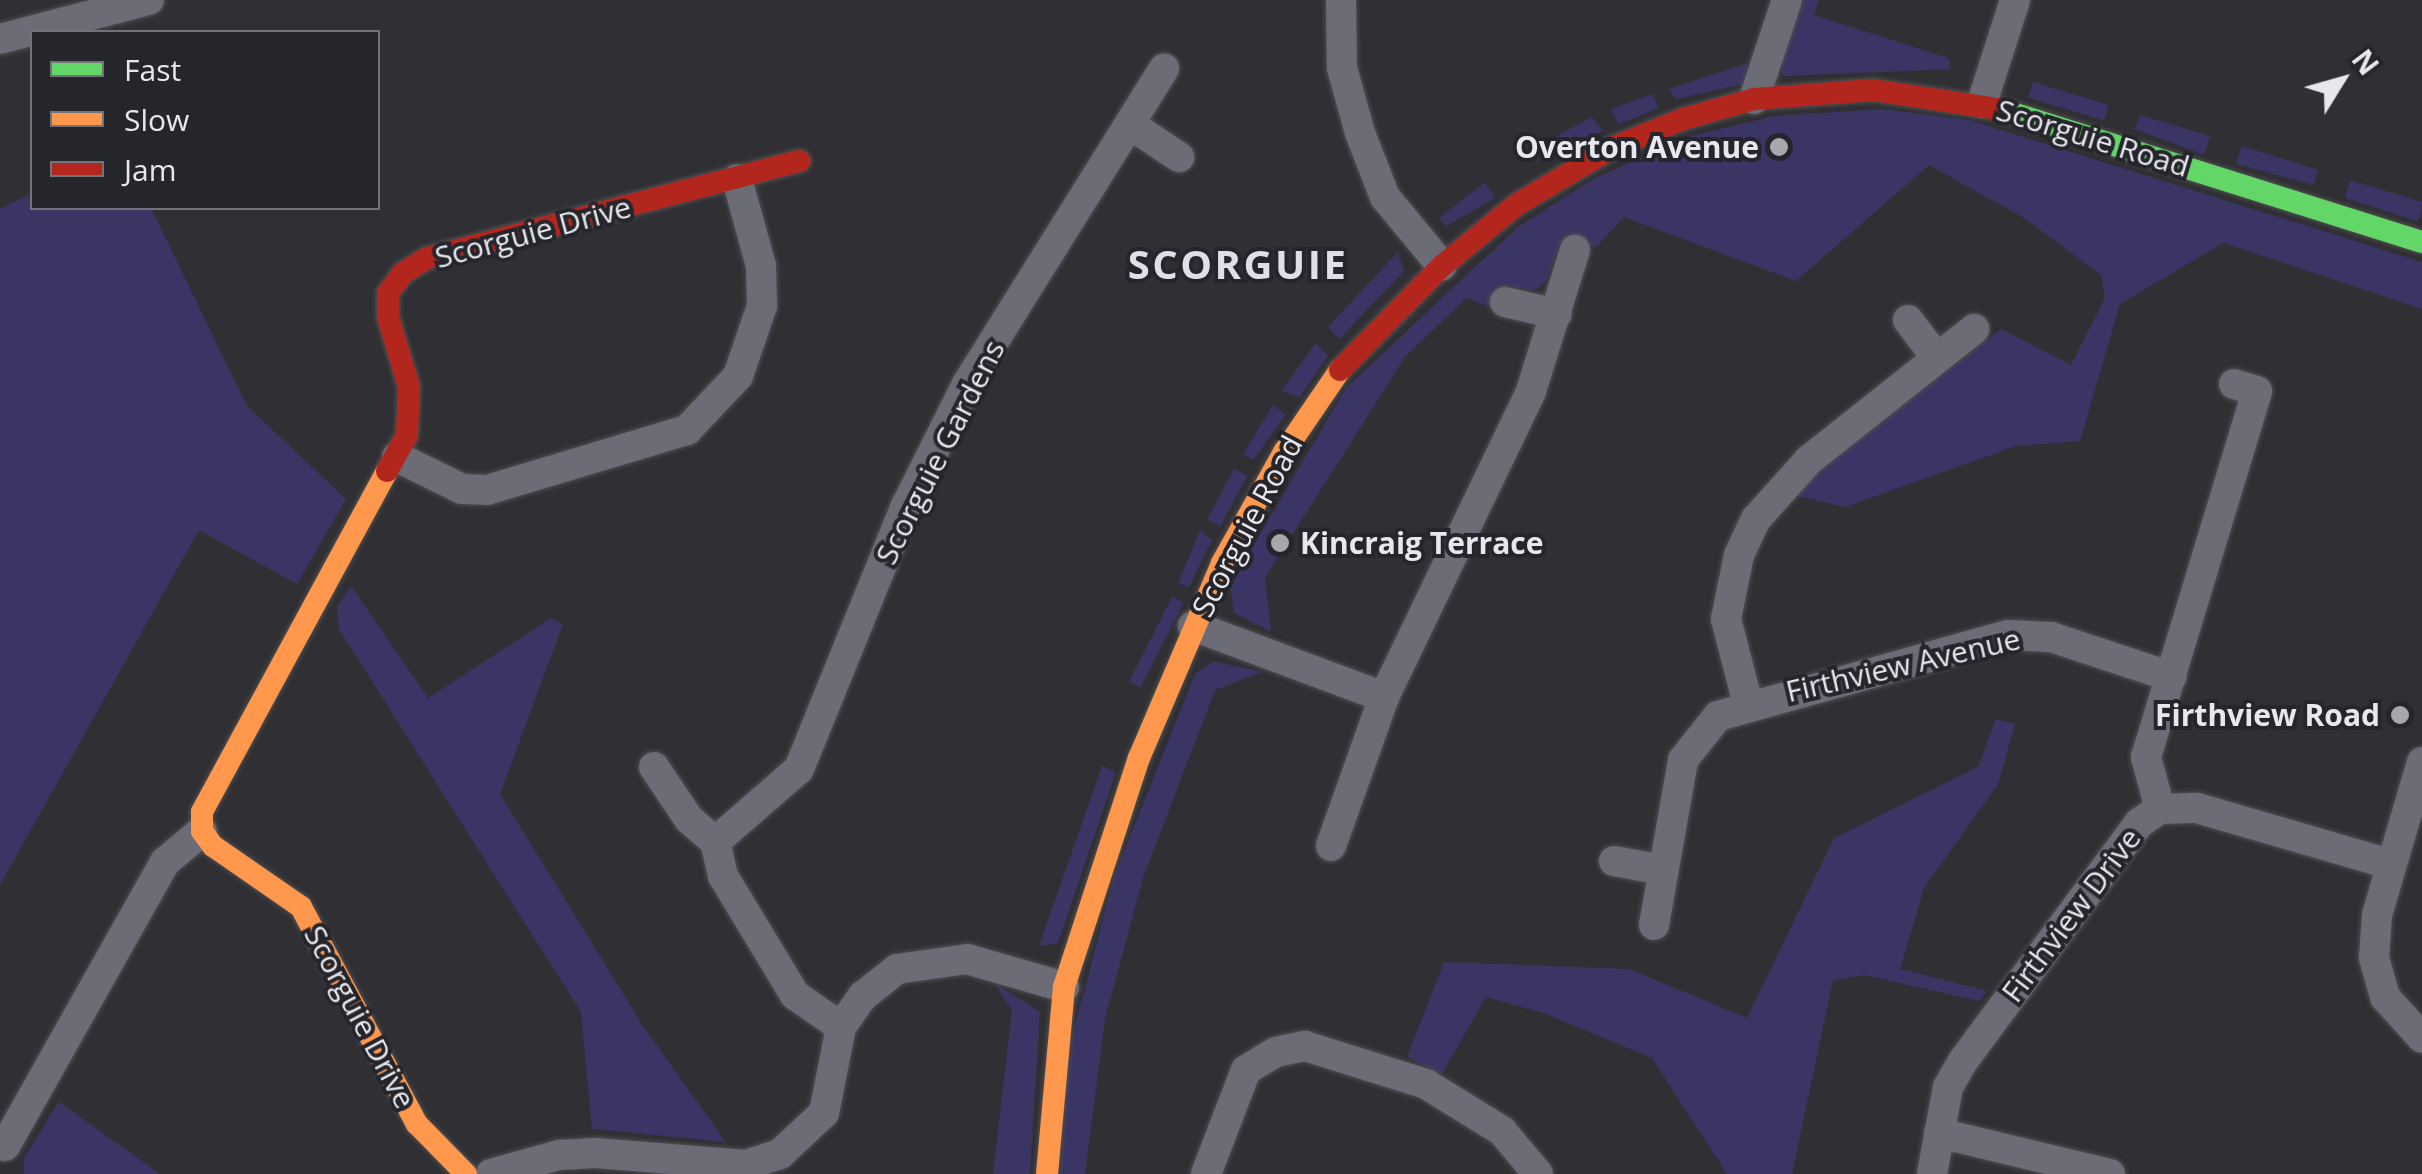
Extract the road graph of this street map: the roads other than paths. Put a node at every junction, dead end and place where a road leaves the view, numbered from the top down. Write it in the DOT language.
graph roads {
  1 [pos="149,0"];
  2 [pos="1341,0"];
  3 [pos="1787,0"];
  4 [pos="2015,0"];
  5 [pos="34,30"];
  6 [pos="30,31"];
  7 [pos="0,39"];
  8 [pos="1164,69"];
  9 [pos="1754,99"];
  10 [pos="1982,103"];
  11 [pos="1130,125"];
  12 [pos="1180,157"];
  13 [pos="800,162"];
  14 [pos="738,179"];
  15 [pos="2422,242"];
  16 [pos="1575,250"];
  17 [pos="1442,266"];
  18 [pos="1505,302"];
  19 [pos="1557,314"];
  20 [pos="1908,320"];
  21 [pos="1974,329"];
  22 [pos="1937,358"];
  23 [pos="2234,384"];
  24 [pos="397,457"];
  25 [pos="1193,626"];
  26 [pos="2172,676"];
  27 [pos="1384,697"];
  28 [pos="1748,704"];
  29 [pos="2422,762"];
  30 [pos="654,767"];
  31 [pos="2160,809"];
  32 [pos="202,831"];
  33 [pos="715,842"];
  34 [pos="1331,846"];
  35 [pos="1614,861"];
  36 [pos="2390,864"];
  37 [pos="1662,870"];
  38 [pos="1654,925"];
  39 [pos="1064,987"];
  40 [pos="841,1027"];
  41 [pos="2422,1038"];
  42 [pos="1938,1134"];
  43 [pos="5,1146"];
  44 [pos="562,1164"];
  45 [pos="466,1174"];
  46 [pos="491,1174"];
  47 [pos="1047,1174"];
  48 [pos="1206,1174"];
  49 [pos="1538,1174"];
  50 [pos="1932,1174"];
  51 [pos="2110,1174"];
  1 -- 5 [label="street"];
  2 -- 17 [label="street"];
  3 -- 9 [label="street"];
  4 -- 10 [label="street"];
  6 -- 7 [label="street"];
  8 -- 11 [label="street, Scorguie Gardens"];
  9 -- 10 [label="street, Scorguie Road"];
  9 -- 17 [label="street, Scorguie Road"];
  10 -- 15 [label="street, Scorguie Road"];
  11 -- 12 [label="street"];
  11 -- 33 [label="street, Scorguie Gardens"];
  13 -- 14 [label="street, Scorguie Drive"];
  14 -- 24 [label="street, Scorguie Drive"];
  14 -- 24 [label="street"];
  16 -- 19 [label="street"];
  17 -- 25 [label="street, Scorguie Road"];
  18 -- 19 [label="street"];
  19 -- 27 [label="street"];
  20 -- 22 [label="street"];
  21 -- 22 [label="street, Firthview Avenue"];
  22 -- 28 [label="street, Firthview Avenue"];
  23 -- 26 [label="street"];
  24 -- 32 [label="street, Scorguie Drive"];
  25 -- 27 [label="street"];
  25 -- 39 [label="street, Scorguie Road"];
  26 -- 28 [label="street, Firthview Avenue"];
  26 -- 31 [label="street"];
  27 -- 34 [label="street"];
  28 -- 37 [label="street, Firthview Avenue"];
  29 -- 36 [label="street"];
  30 -- 33 [label="street"];
  31 -- 36 [label="street, Firthview Drive"];
  31 -- 42 [label="street, Firthview Drive"];
  32 -- 43 [label="street"];
  32 -- 45 [label="street, Scorguie Drive"];
  33 -- 40 [label="street"];
  35 -- 37 [label="street"];
  36 -- 41 [label="street"];
  37 -- 38 [label="street, Firthview Avenue"];
  39 -- 40 [label="street"];
  39 -- 47 [label="street, Scorguie Road"];
  40 -- 44 [label="street"];
  42 -- 50 [label="street, Firthview Drive"];
  42 -- 51 [label="street"];
  44 -- 46 [label="street"];
  48 -- 49 [label="street"];
}
